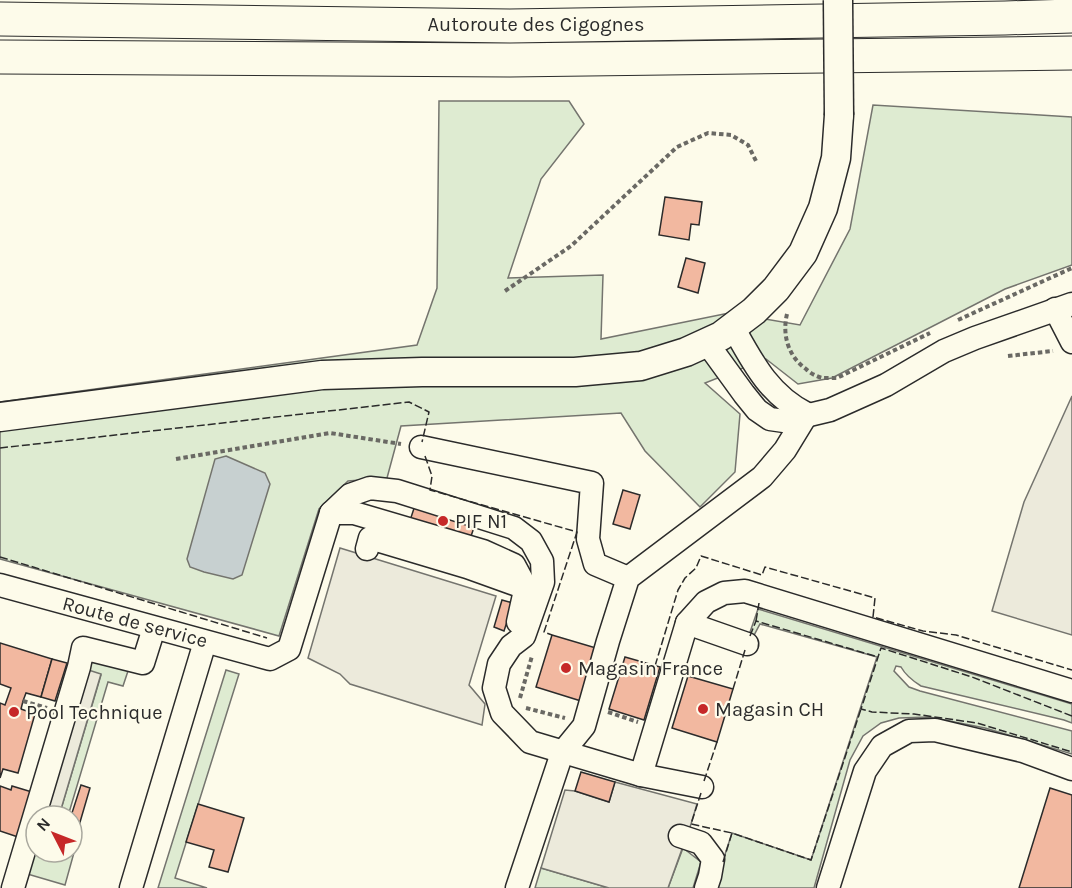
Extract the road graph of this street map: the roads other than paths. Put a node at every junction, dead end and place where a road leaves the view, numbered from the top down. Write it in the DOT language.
graph roads {
  1 [pos="838,0"];
  2 [pos="1072,16"];
  3 [pos="0,19"];
  4 [pos="1072,53"];
  5 [pos="0,57"];
  6 [pos="1064,306"];
  7 [pos="733,327"];
  8 [pos="707,343"];
  9 [pos="1067,347"];
  10 [pos="807,414"];
  11 [pos="0,417"];
  12 [pos="421,447"];
  13 [pos="331,513"];
  14 [pos="367,549"];
  15 [pos="628,578"];
  16 [pos="0,585"];
  17 [pos="523,587"];
  18 [pos="687,624"];
  19 [pos="154,628"];
  20 [pos="205,642"];
  21 [pos="747,644"];
  22 [pos="511,646"];
  23 [pos="1072,691"];
  24 [pos="562,753"];
  25 [pos="1072,769"];
  26 [pos="640,775"];
  27 [pos="702,787"];
  28 [pos="680,836"];
  29 [pos="13,888"];
  30 [pos="131,888"];
  31 [pos="517,888"];
  32 [pos="706,888"];
  33 [pos="828,888"];
  1 -- 7 [label="main road, bridge"];
  2 -- 3 [label="highway, Autoroute des Cigognes"];
  4 -- 5 [label="highway, Autoroute des Cigognes"];
  6 -- 9 [label="street"];
  6 -- 10 [label="street"];
  7 -- 8 [label="main road"];
  7 -- 10 [label="street"];
  8 -- 10 [label="street"];
  8 -- 11 [label="main road"];
  10 -- 15 [label="street"];
  12 -- 15 [label="street"];
  13 -- 17 [label="street"];
  13 -- 20 [label="street, Route de service"];
  13 -- 22 [label="street"];
  14 -- 17 [label="street"];
  15 -- 24 [label="street"];
  16 -- 19 [label="street, Route de service"];
  17 -- 22 [label="street"];
  18 -- 21 [label="street"];
  18 -- 23 [label="street"];
  18 -- 26 [label="street"];
  19 -- 20 [label="street, Route de service"];
  19 -- 29 [label="street"];
  20 -- 30 [label="street"];
  22 -- 24 [label="street"];
  24 -- 26 [label="street"];
  24 -- 31 [label="street"];
  25 -- 33 [label="street"];
  26 -- 27 [label="street"];
  28 -- 32 [label="street"];
}
